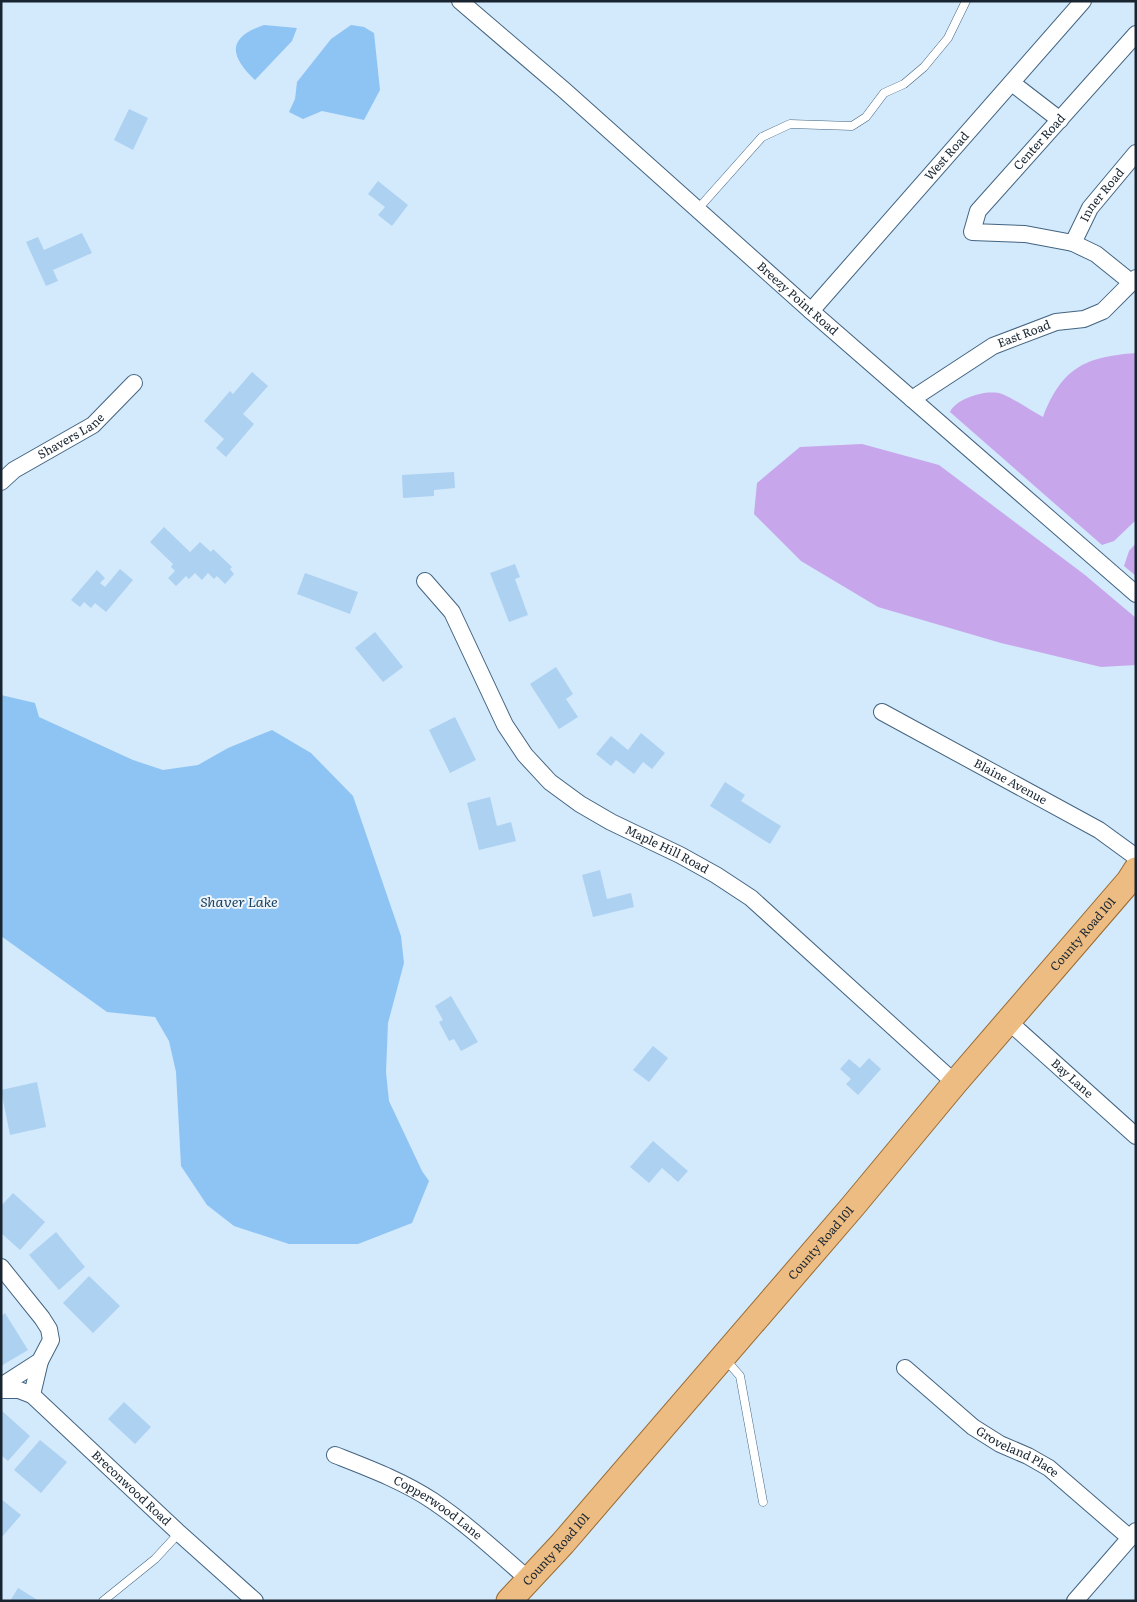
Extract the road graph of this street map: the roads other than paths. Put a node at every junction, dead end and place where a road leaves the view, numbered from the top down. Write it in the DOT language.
graph roads {
  1 [pos="460,1"];
  2 [pos="966,1"];
  3 [pos="1082,1"];
  4 [pos="1136,34"];
  5 [pos="1012,83"];
  6 [pos="1060,120"];
  7 [pos="1136,153"];
  8 [pos="697,210"];
  9 [pos="1073,243"];
  10 [pos="1134,280"];
  11 [pos="811,312"];
  12 [pos="134,383"];
  13 [pos="912,399"];
  14 [pos="1,482"];
  15 [pos="425,581"];
  16 [pos="1136,594"];
  17 [pos="882,712"];
  18 [pos="1136,856"];
  19 [pos="1134,876"];
  20 [pos="1008,1022"];
  21 [pos="954,1083"];
  22 [pos="1136,1136"];
  23 [pos="1,1267"];
  24 [pos="722,1357"];
  25 [pos="40,1361"];
  26 [pos="905,1368"];
  27 [pos="1,1388"];
  28 [pos="32,1395"];
  29 [pos="335,1455"];
  30 [pos="764,1502"];
  31 [pos="179,1534"];
  32 [pos="1133,1534"];
  33 [pos="528,1579"];
  34 [pos="103,1601"];
  35 [pos="255,1601"];
  36 [pos="509,1601"];
  37 [pos="1075,1601"];
  1 -- 8 [label="street, Breezy Point Road"];
  2 -- 8 [label="lane"];
  3 -- 5 [label="street, West Road"];
  4 -- 6 [label="street, Center Road"];
  5 -- 6 [label="street"];
  5 -- 11 [label="street, West Road"];
  6 -- 9 [label="street, Center Road"];
  7 -- 9 [label="street, Inner Road"];
  8 -- 11 [label="street, Breezy Point Road"];
  9 -- 10 [label="street"];
  10 -- 13 [label="street, East Road"];
  11 -- 13 [label="street, Breezy Point Road"];
  12 -- 14 [label="street, Shavers Lane"];
  13 -- 16 [label="street, Breezy Point Road"];
  15 -- 21 [label="street, Maple Hill Road"];
  17 -- 18 [label="street, Blaine Avenue"];
  19 -- 20 [label="main road, County Road 101"];
  20 -- 21 [label="main road, County Road 101"];
  20 -- 22 [label="street, Bay Lane"];
  21 -- 24 [label="main road, County Road 101"];
  23 -- 25 [label="street"];
  24 -- 30 [label="lane"];
  24 -- 33 [label="main road, County Road 101"];
  25 -- 27 [label="street"];
  25 -- 28 [label="street"];
  26 -- 32 [label="street, Groveland Place"];
  27 -- 28 [label="street"];
  28 -- 31 [label="street, Breconwood Road"];
  29 -- 33 [label="street, Copperwood Lane"];
  31 -- 34 [label="lane"];
  31 -- 35 [label="street, Breconwood Road"];
  32 -- 37 [label="street"];
  33 -- 36 [label="main road, County Road 101"];
}
